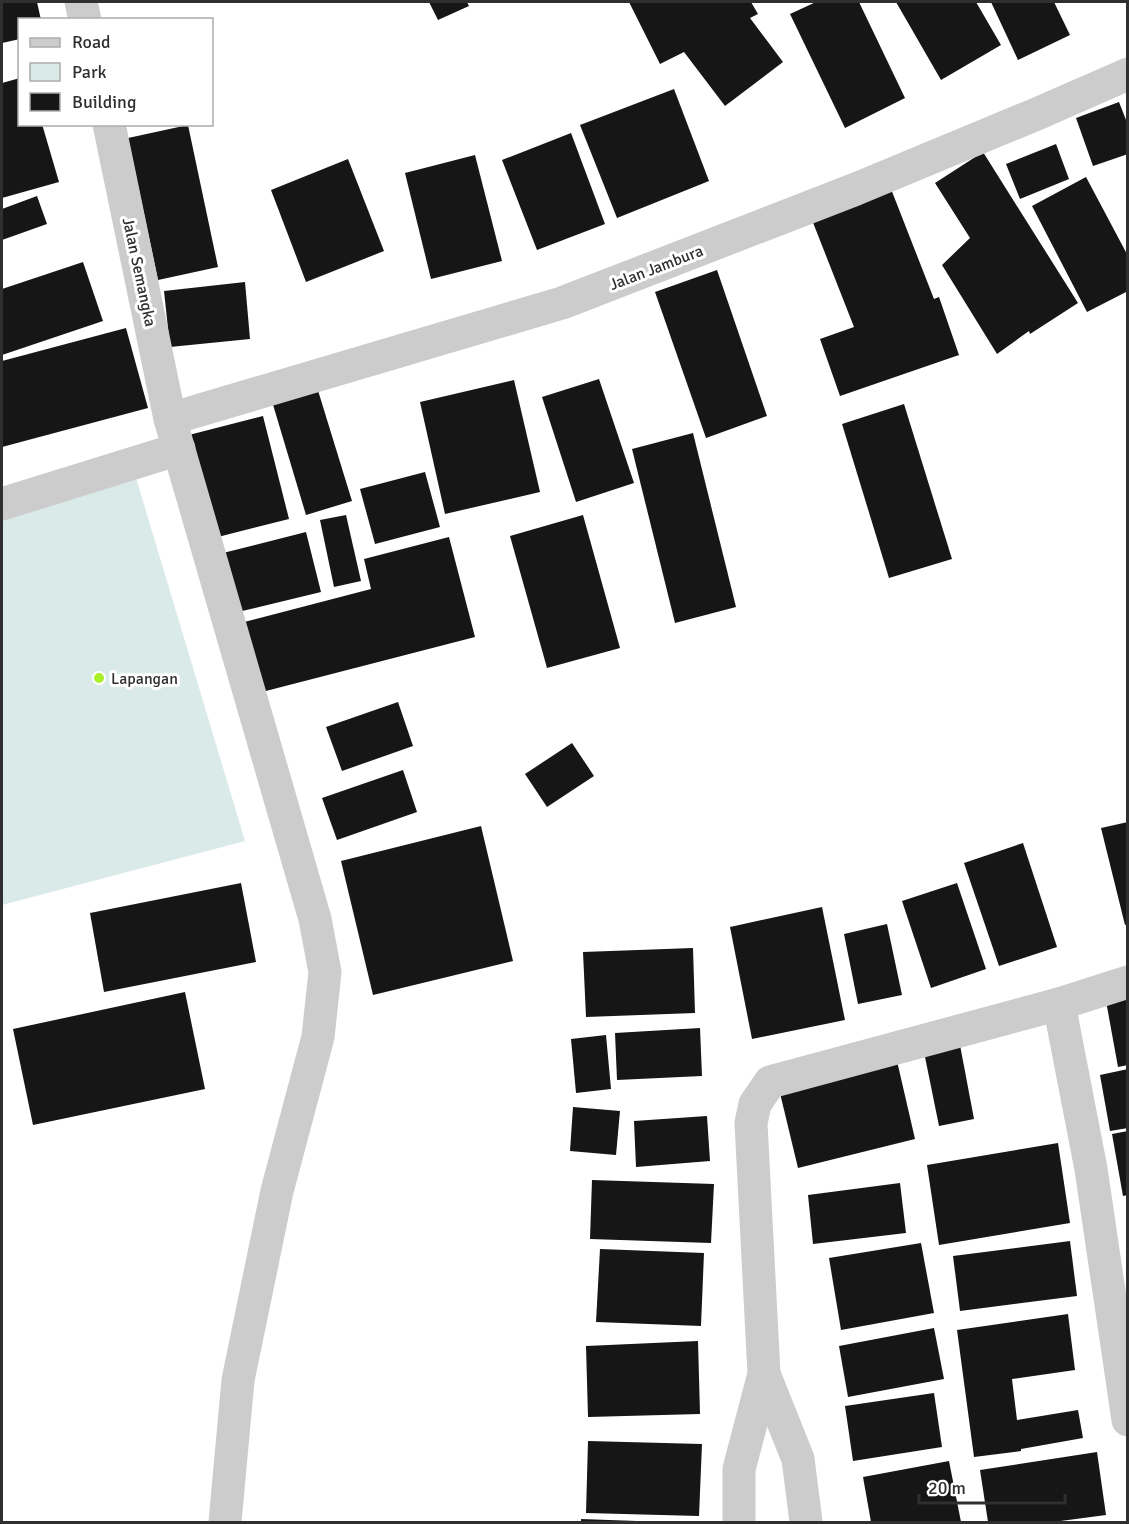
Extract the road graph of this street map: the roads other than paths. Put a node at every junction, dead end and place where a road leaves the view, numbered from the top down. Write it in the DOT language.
graph roads {
  1 [pos="81,2"];
  2 [pos="85,18"];
  3 [pos="1128,74"];
  4 [pos="110,126"];
  5 [pos="174,434"];
  6 [pos="2,504"];
  7 [pos="1128,982"];
  8 [pos="1059,1004"];
  9 [pos="764,1374"];
  10 [pos="1128,1420"];
  11 [pos="225,1522"];
  12 [pos="739,1522"];
  13 [pos="806,1522"];
  1 -- 2 [label="street"];
  3 -- 5 [label="street, Jalan Jambura"];
  4 -- 5 [label="street, Jalan Semangka"];
  5 -- 6 [label="street, Jalan Jambura"];
  5 -- 11 [label="street, Jalan Semangka"];
  7 -- 8 [label="street"];
  8 -- 9 [label="street"];
  8 -- 10 [label="street"];
  9 -- 12 [label="street"];
  9 -- 13 [label="street"];
}
